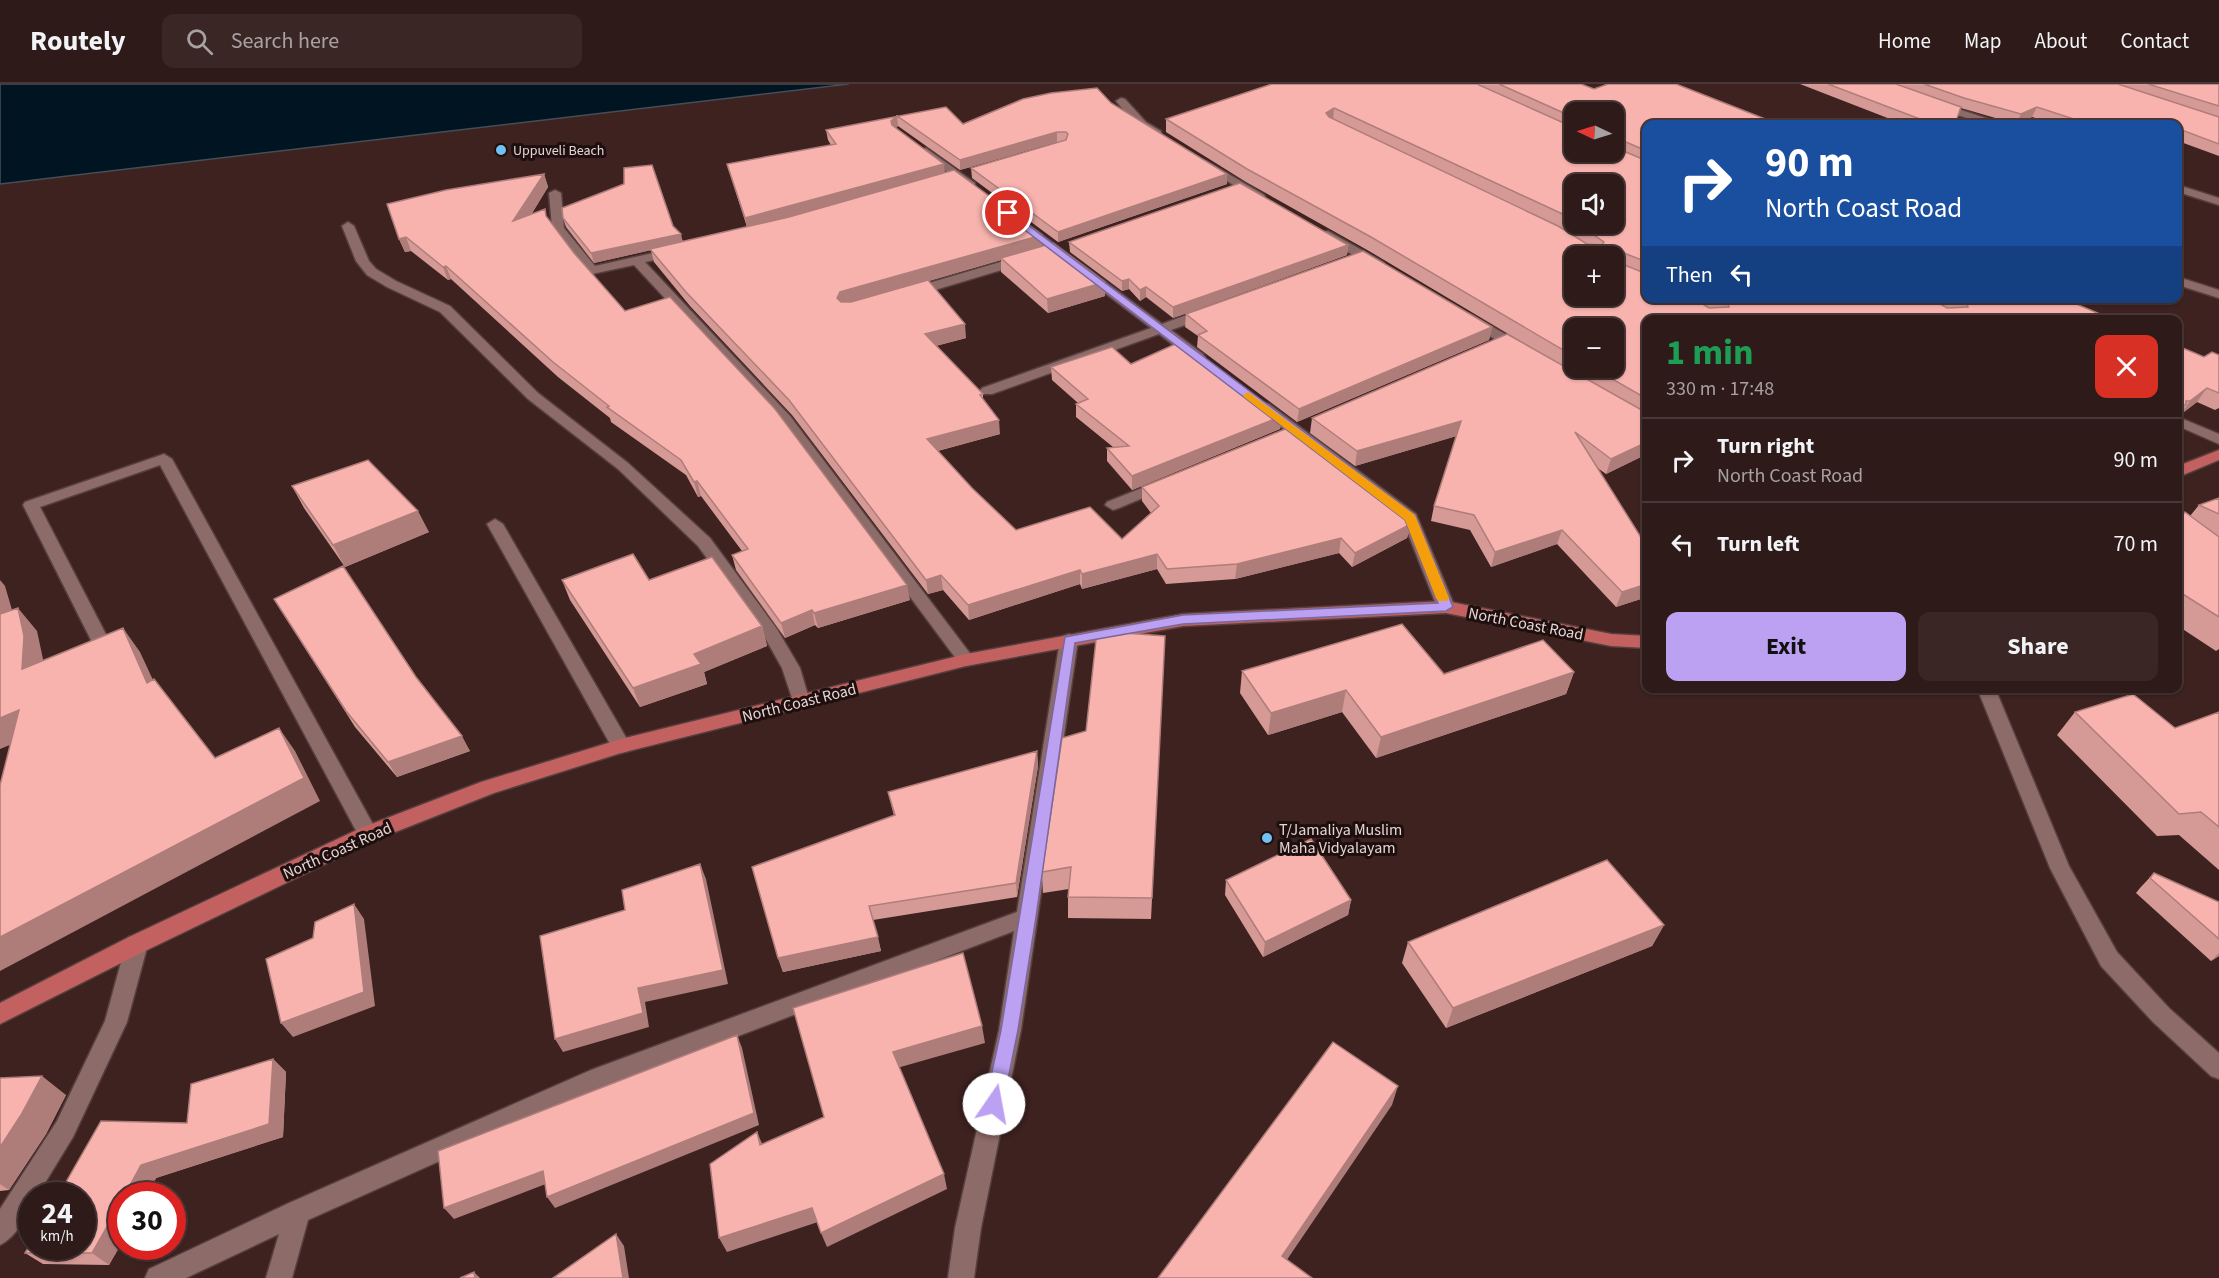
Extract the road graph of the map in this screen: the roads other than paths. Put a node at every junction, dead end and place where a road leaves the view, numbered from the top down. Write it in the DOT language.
graph roads {
  1 [pos="1121,101"];
  2 [pos="1928,102"];
  3 [pos="1982,120"];
  4 [pos="1172,142"];
  5 [pos="916,144"];
  6 [pos="1192,155"];
  7 [pos="2182,189"];
  8 [pos="555,193"];
  9 [pos="986,196"];
  10 [pos="2219,202"];
  11 [pos="1272,203"];
  12 [pos="1012,216"];
  13 [pos="348,226"];
  14 [pos="1313,226"];
  15 [pos="683,250"];
  16 [pos="1051,251"];
  17 [pos="1364,256"];
  18 [pos="637,261"];
  19 [pos="1341,264"];
  20 [pos="1395,274"];
  21 [pos="2182,282"];
  22 [pos="2219,294"];
  23 [pos="903,295"];
  24 [pos="1217,309"];
  25 [pos="1455,310"];
  26 [pos="1161,329"];
  27 [pos="1506,340"];
  28 [pos="1485,349"];
  29 [pos="1536,358"];
  30 [pos="1206,363"];
  31 [pos="987,392"];
  32 [pos="1251,397"];
  33 [pos="2182,423"];
  34 [pos="1301,429"];
  35 [pos="1274,440"];
  36 [pos="2219,440"];
  37 [pos="2219,454"];
  38 [pos="2182,470"];
  39 [pos="1177,479"];
  40 [pos="1113,505"];
  41 [pos="495,524"];
  42 [pos="1446,607"];
  43 [pos="1069,640"];
  44 [pos="1642,642"];
  45 [pos="103,646"];
  46 [pos="966,660"];
  47 [pos="1988,693"];
  48 [pos="801,702"];
  49 [pos="621,746"];
  50 [pos="368,834"];
  51 [pos="1028,917"];
  52 [pos="137,944"];
  53 [pos="0,1014"];
  54 [pos="2219,1068"];
  55 [pos="298,1212"];
  56 [pos="0,1232"];
  57 [pos="158,1278"];
  58 [pos="279,1278"];
  59 [pos="961,1278"];
  1 -- 4 [label="street"];
  2 -- 3 [label="street"];
  5 -- 9 [label="street"];
  6 -- 11 [label="street"];
  7 -- 10 [label="street"];
  8 -- 18 [label="street"];
  12 -- 16 [label="street"];
  13 -- 48 [label="street"];
  14 -- 17 [label="street"];
  15 -- 18 [label="street"];
  16 -- 23 [label="street"];
  16 -- 26 [label="street"];
  17 -- 19 [label="street"];
  17 -- 20 [label="street"];
  18 -- 46 [label="street"];
  21 -- 22 [label="street"];
  24 -- 26 [label="street"];
  25 -- 27 [label="street"];
  26 -- 30 [label="street"];
  26 -- 31 [label="street"];
  27 -- 28 [label="street"];
  27 -- 29 [label="street"];
  32 -- 34 [label="street"];
  33 -- 36 [label="street"];
  34 -- 35 [label="street"];
  34 -- 42 [label="street"];
  37 -- 38 [label="main road"];
  39 -- 40 [label="street"];
  41 -- 49 [label="street"];
  42 -- 43 [label="main road, North Coast Road"];
  42 -- 44 [label="main road, North Coast Road"];
  43 -- 46 [label="main road, North Coast Road"];
  43 -- 51 [label="street"];
  45 -- 50 [label="street"];
  46 -- 48 [label="main road, North Coast Road"];
  47 -- 54 [label="street"];
  48 -- 49 [label="main road, North Coast Road"];
  49 -- 50 [label="main road, North Coast Road"];
  50 -- 52 [label="main road, North Coast Road"];
  51 -- 55 [label="street"];
  51 -- 59 [label="street"];
  52 -- 53 [label="main road, North Coast Road"];
  52 -- 56 [label="street"];
  55 -- 57 [label="street"];
  55 -- 58 [label="street"];
}
